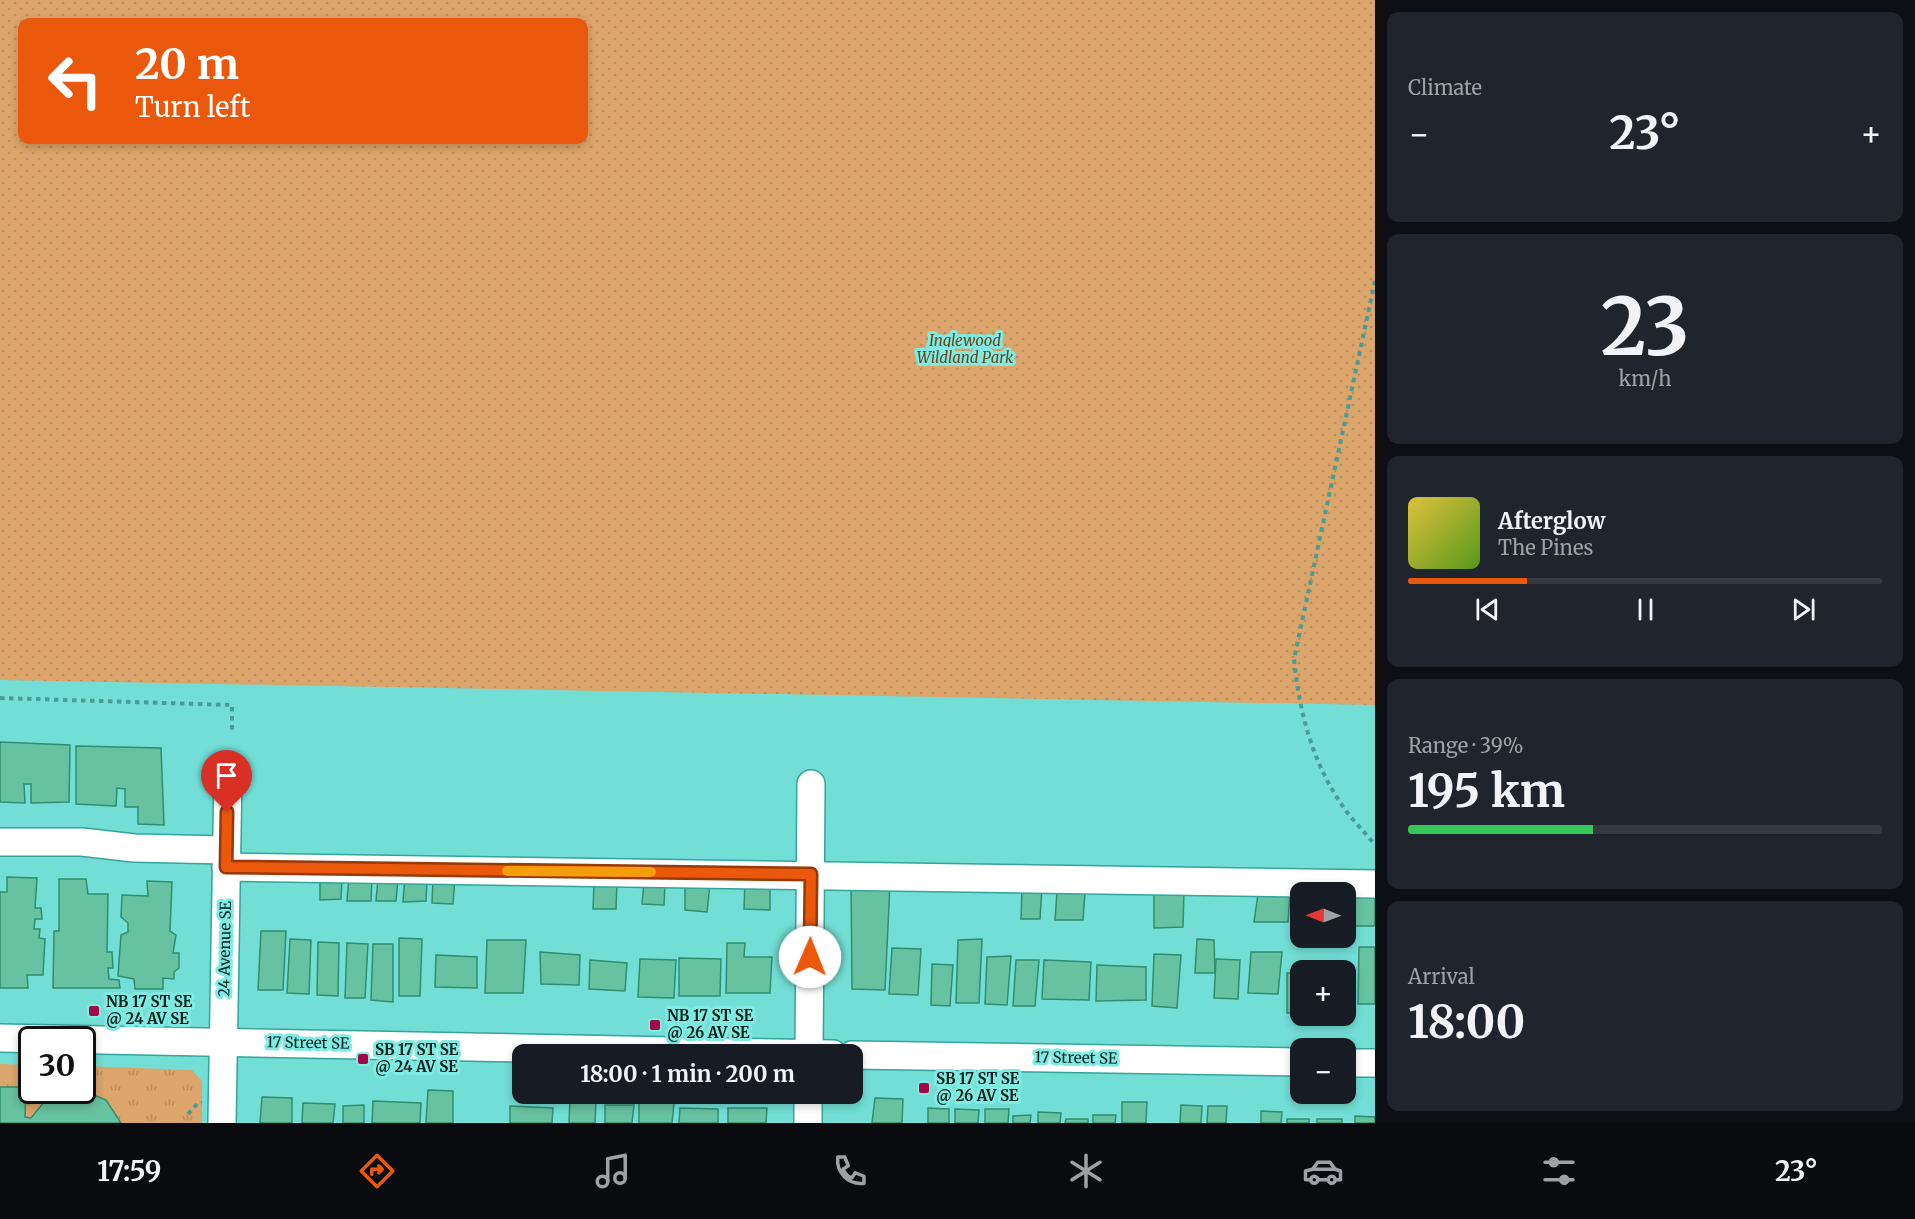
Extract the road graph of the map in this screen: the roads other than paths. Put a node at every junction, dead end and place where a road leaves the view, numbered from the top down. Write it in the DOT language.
graph roads {
  1 [pos="228,774"];
  2 [pos="812,784"];
  3 [pos="0,842"];
  4 [pos="226,859"];
  5 [pos="811,874"];
  6 [pos="1375,884"];
  7 [pos="0,1038"];
  8 [pos="224,1041"];
  9 [pos="809,1044"];
  10 [pos="512,1047"];
  11 [pos="863,1055"];
  12 [pos="1290,1062"];
  13 [pos="1356,1063"];
  14 [pos="1375,1063"];
  15 [pos="808,1104"];
  16 [pos="222,1123"];
  17 [pos="808,1123"];
  1 -- 4 [label="street, 24 Avenue SE"];
  2 -- 5 [label="street"];
  3 -- 4 [label="street"];
  4 -- 5 [label="street"];
  4 -- 8 [label="street, 24 Avenue SE"];
  5 -- 6 [label="street"];
  5 -- 9 [label="street"];
  7 -- 8 [label="street, 17 Street SE"];
  8 -- 10 [label="street, 17 Street SE"];
  8 -- 16 [label="street, 24 Avenue SE"];
  11 -- 12 [label="street, 17 Street SE"];
  13 -- 14 [label="street"];
  15 -- 17 [label="street"];
}
